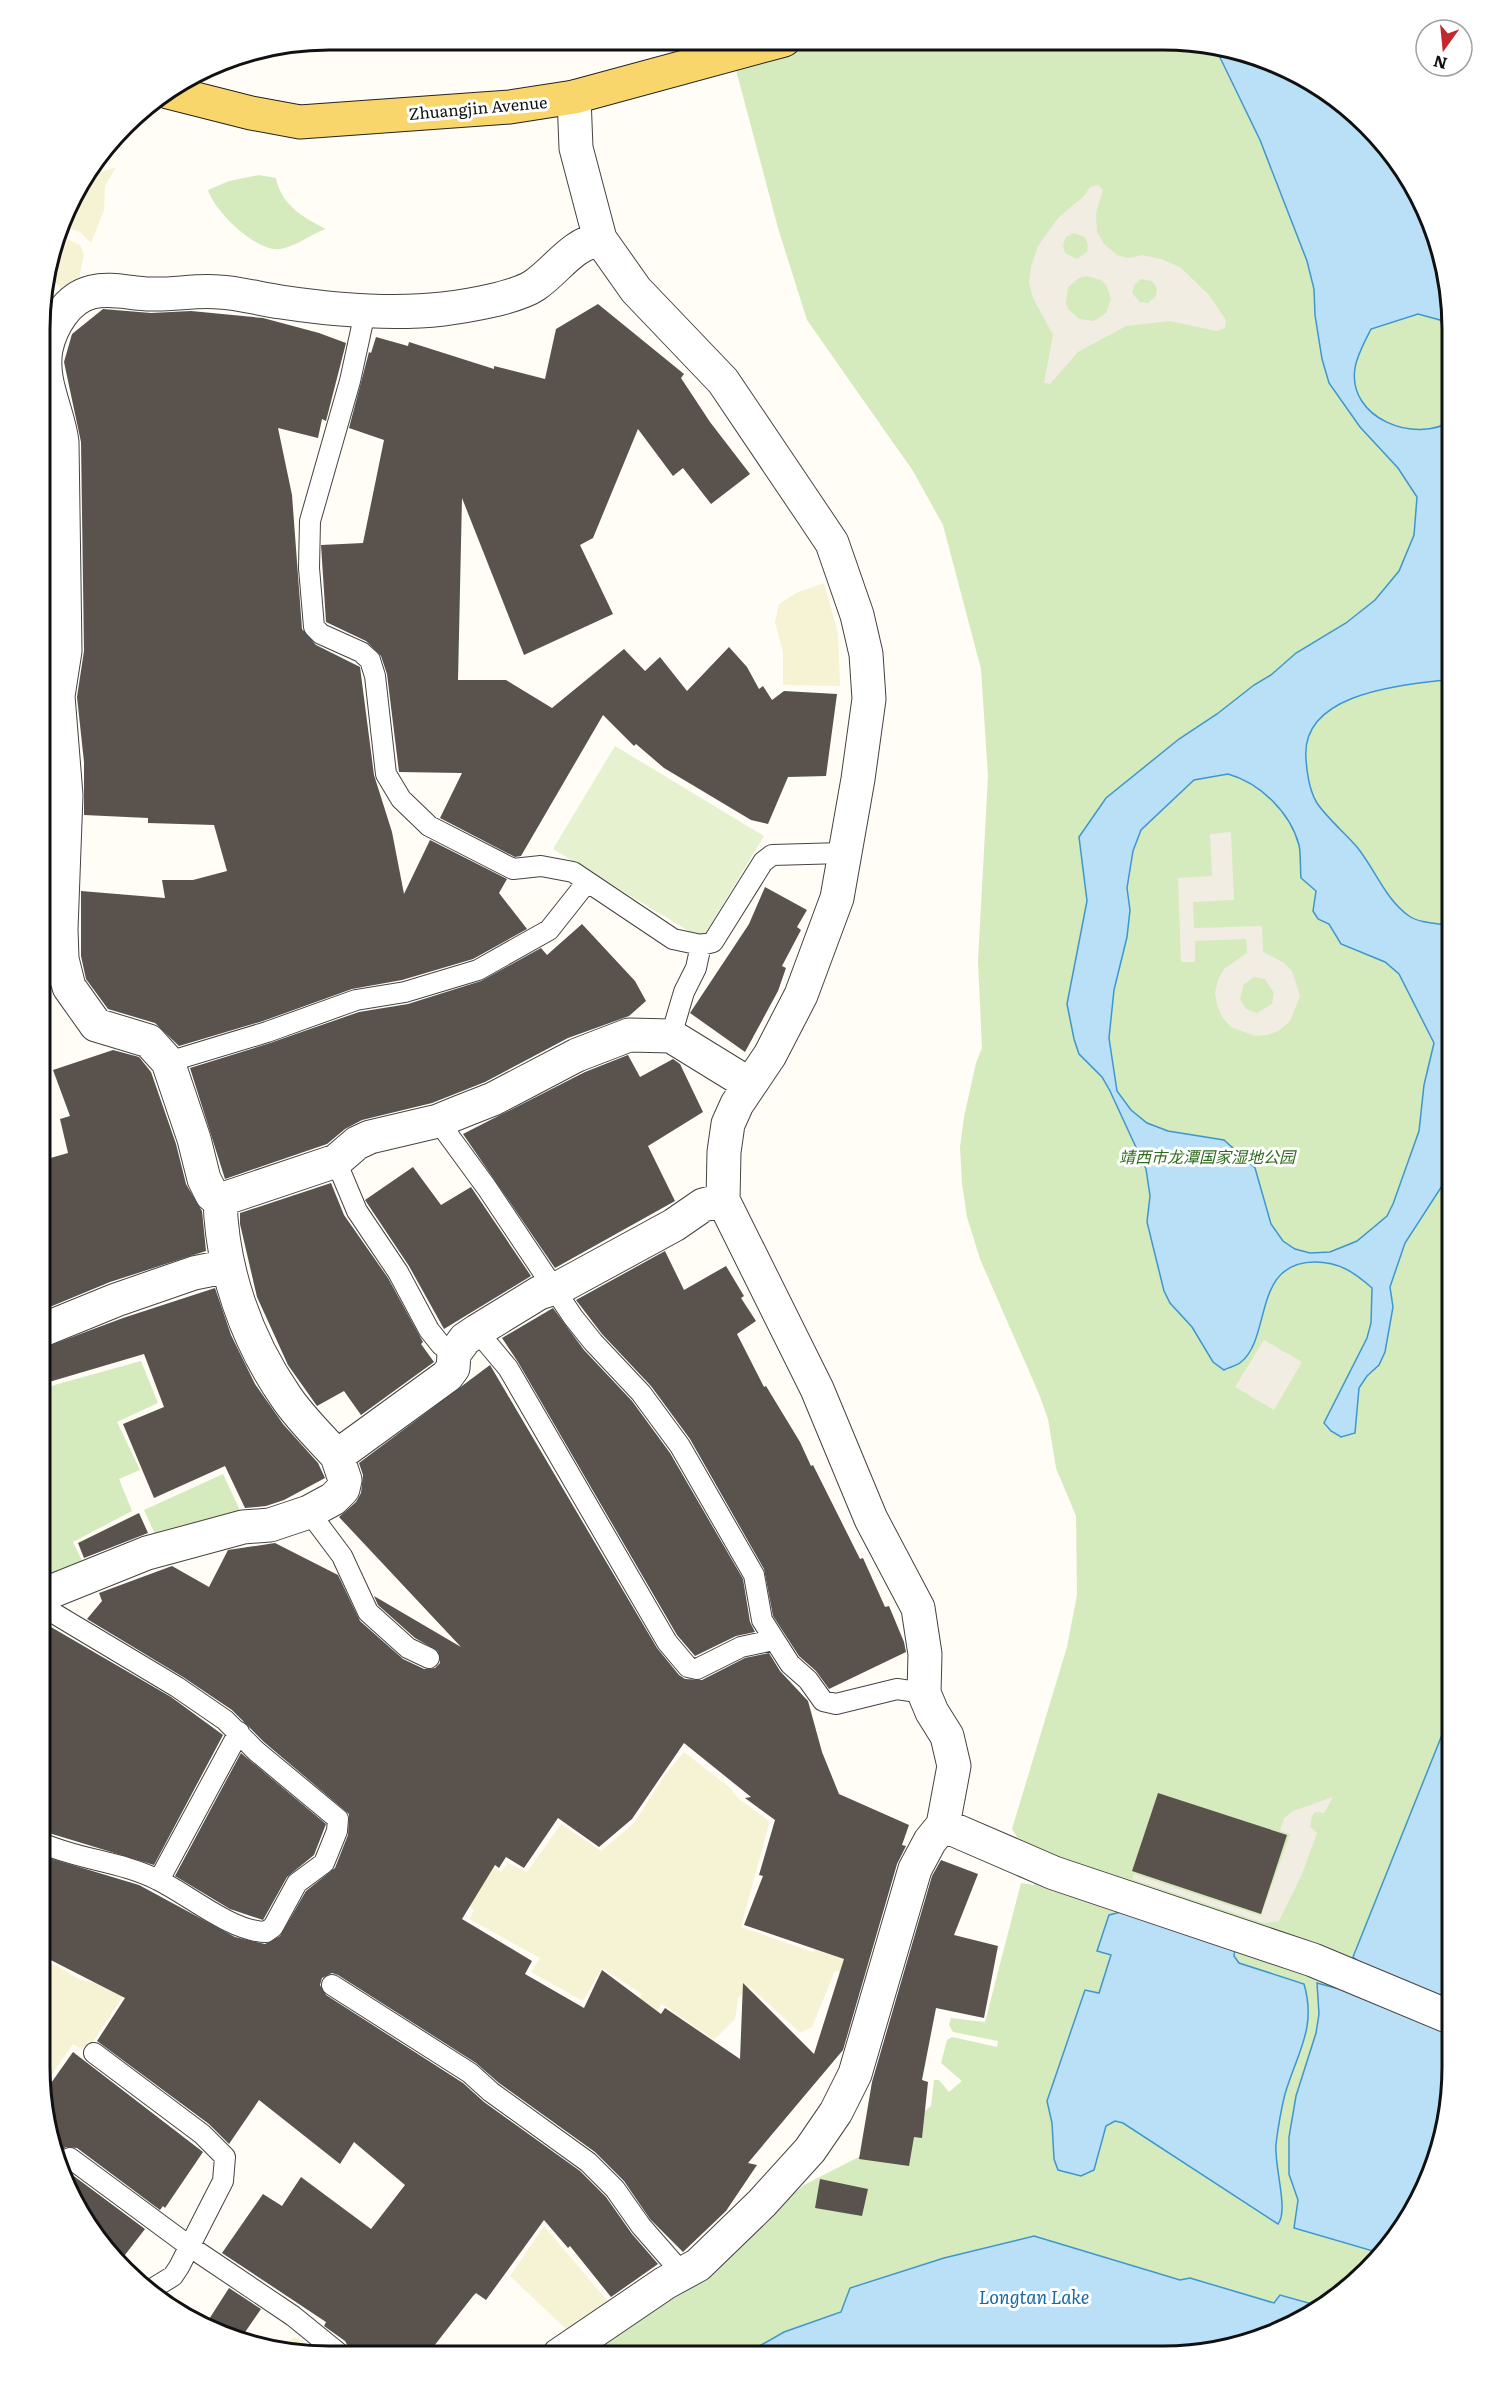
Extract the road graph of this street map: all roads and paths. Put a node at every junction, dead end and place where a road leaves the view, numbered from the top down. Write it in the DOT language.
graph roads {
  1 [pos="747,50"];
  2 [pos="176,94"];
  3 [pos="574,97"];
  4 [pos="600,239"];
  5 [pos="365,312"];
  6 [pos="50,340"];
  7 [pos="50,396"];
  8 [pos="50,705"];
  9 [pos="843,853"];
  10 [pos="587,882"];
  11 [pos="701,945"];
  12 [pos="50,972"];
  13 [pos="69,987"];
  14 [pos="671,1036"];
  15 [pos="168,1062"];
  16 [pos="749,1084"];
  17 [pos="438,1121"];
  18 [pos="336,1161"];
  19 [pos="220,1200"];
  20 [pos="723,1200"];
  21 [pos="228,1266"];
  22 [pos="553,1288"];
  23 [pos="50,1327"];
  24 [pos="477,1331"];
  25 [pos="454,1354"];
  26 [pos="338,1456"];
  27 [pos="309,1512"];
  28 [pos="50,1592"];
  29 [pos="50,1611"];
  30 [pos="773,1640"];
  31 [pos="429,1658"];
  32 [pos="924,1693"];
  33 [pos="239,1732"];
  34 [pos="943,1825"];
  35 [pos="50,1846"];
  36 [pos="159,1880"];
  37 [pos="332,1985"];
  38 [pos="1442,2014"];
  39 [pos="94,2053"];
  40 [pos="70,2158"];
  41 [pos="189,2246"];
  42 [pos="683,2274"];
  43 [pos="155,2287"];
  44 [pos="330,2346"];
  45 [pos="572,2346"];
  1 -- 3 [label="main road, Zhuangjin Avenue"];
  2 -- 3 [label="main road, Zhuangjin Avenue"];
  3 -- 4 [label="street"];
  4 -- 5 [label="street"];
  4 -- 9 [label="street"];
  5 -- 6 [label="street"];
  5 -- 10 [label="lane"];
  7 -- 8 [label="street"];
  8 -- 13 [label="street"];
  9 -- 11 [label="lane"];
  9 -- 16 [label="street"];
  10 -- 11 [label="lane"];
  10 -- 15 [label="lane"];
  11 -- 14 [label="lane"];
  12 -- 13 [label="lane"];
  13 -- 15 [label="street"];
  14 -- 16 [label="street"];
  14 -- 17 [label="street"];
  15 -- 19 [label="street"];
  16 -- 20 [label="street"];
  17 -- 18 [label="street"];
  17 -- 22 [label="lane"];
  18 -- 19 [label="street"];
  18 -- 25 [label="lane"];
  19 -- 21 [label="street"];
  20 -- 22 [label="street"];
  20 -- 32 [label="street"];
  21 -- 23 [label="street"];
  21 -- 26 [label="street"];
  22 -- 24 [label="street"];
  22 -- 30 [label="lane"];
  24 -- 25 [label="street"];
  24 -- 30 [label="lane"];
  25 -- 26 [label="street"];
  26 -- 27 [label="street"];
  27 -- 28 [label="street"];
  27 -- 31 [label="lane"];
  29 -- 33 [label="lane"];
  30 -- 32 [label="lane"];
  32 -- 34 [label="street"];
  33 -- 36 [label="lane"];
  33 -- 36 [label="lane"];
  34 -- 38 [label="street"];
  34 -- 42 [label="street"];
  35 -- 36 [label="lane"];
  37 -- 42 [label="lane"];
  39 -- 41 [label="lane"];
  40 -- 41 [label="lane"];
  41 -- 43 [label="lane"];
  41 -- 44 [label="lane"];
  42 -- 45 [label="street"];
}
